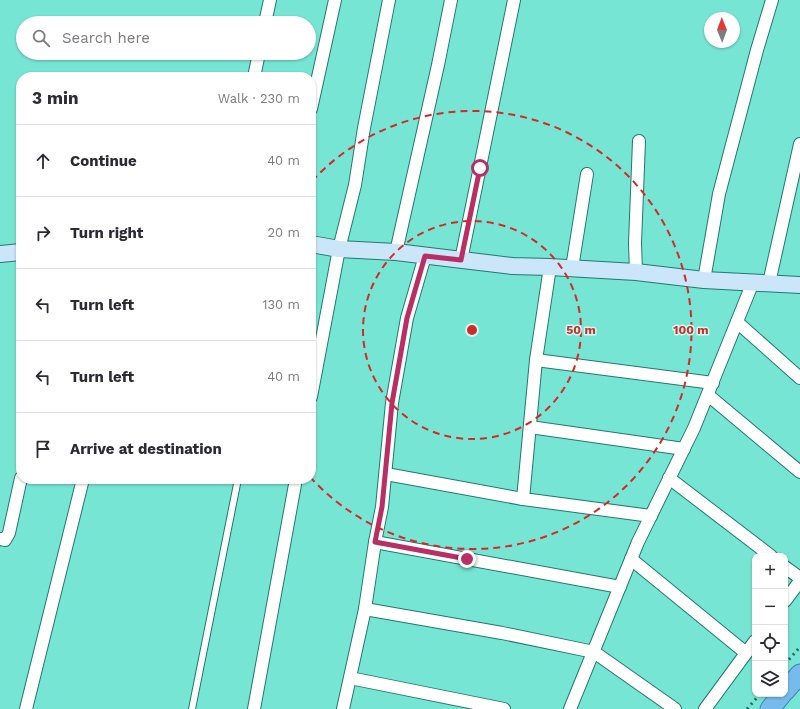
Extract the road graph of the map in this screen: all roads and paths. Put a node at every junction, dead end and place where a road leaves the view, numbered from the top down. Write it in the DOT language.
graph roads {
  1 [pos="270,0"];
  2 [pos="335,0"];
  3 [pos="389,0"];
  4 [pos="451,0"];
  5 [pos="514,0"];
  6 [pos="772,0"];
  7 [pos="267,16"];
  8 [pos="258,60"];
  9 [pos="255,72"];
  10 [pos="316,86"];
  11 [pos="639,141"];
  12 [pos="800,144"];
  13 [pos="799,157"];
  14 [pos="587,174"];
  15 [pos="794,197"];
  16 [pos="316,245"];
  17 [pos="339,249"];
  18 [pos="16,252"];
  19 [pos="396,252"];
  20 [pos="0,254"];
  21 [pos="425,256"];
  22 [pos="461,260"];
  23 [pos="550,267"];
  24 [pos="572,268"];
  25 [pos="636,272"];
  26 [pos="704,280"];
  27 [pos="761,283"];
  28 [pos="800,285"];
  29 [pos="737,322"];
  30 [pos="536,360"];
  31 [pos="316,371"];
  32 [pos="800,378"];
  33 [pos="713,383"];
  34 [pos="708,395"];
  35 [pos="530,427"];
  36 [pos="684,449"];
  37 [pos="800,472"];
  38 [pos="386,474"];
  39 [pos="669,478"];
  40 [pos="20,484"];
  41 [pos="83,484"];
  42 [pos="237,484"];
  43 [pos="295,484"];
  44 [pos="523,499"];
  45 [pos="651,516"];
  46 [pos="0,540"];
  47 [pos="375,542"];
  48 [pos="767,553"];
  49 [pos="631,559"];
  50 [pos="788,570"];
  51 [pos="800,580"];
  52 [pos="620,587"];
  53 [pos="788,597"];
  54 [pos="365,609"];
  55 [pos="752,645"];
  56 [pos="594,652"];
  57 [pos="746,653"];
  58 [pos="800,674"];
  59 [pos="350,678"];
  60 [pos="788,688"];
  61 [pos="780,697"];
  62 [pos="26,709"];
  63 [pos="192,709"];
  64 [pos="254,709"];
  65 [pos="343,709"];
  66 [pos="504,709"];
  67 [pos="570,709"];
  68 [pos="675,709"];
  69 [pos="705,709"];
  70 [pos="770,709"];
  1 -- 7 [label="street"];
  2 -- 10 [label="street"];
  3 -- 17 [label="street"];
  4 -- 19 [label="street"];
  5 -- 22 [label="street"];
  6 -- 26 [label="street"];
  8 -- 9 [label="street"];
  11 -- 25 [label="street"];
  12 -- 13 [label="street"];
  13 -- 15 [label="street"];
  14 -- 24 [label="street"];
  15 -- 27 [label="street"];
  16 -- 17 [label="main road"];
  17 -- 19 [label="main road"];
  17 -- 31 [label="street"];
  18 -- 20 [label="main road"];
  19 -- 21 [label="main road"];
  21 -- 22 [label="main road"];
  21 -- 38 [label="street"];
  22 -- 23 [label="main road"];
  23 -- 24 [label="main road"];
  23 -- 30 [label="street"];
  24 -- 25 [label="main road"];
  25 -- 26 [label="main road"];
  26 -- 27 [label="main road"];
  27 -- 28 [label="main road"];
  27 -- 29 [label="street"];
  29 -- 32 [label="street"];
  29 -- 33 [label="street"];
  30 -- 33 [label="street"];
  30 -- 35 [label="street"];
  33 -- 34 [label="street"];
  34 -- 36 [label="street"];
  34 -- 37 [label="street"];
  35 -- 36 [label="street"];
  35 -- 44 [label="street"];
  36 -- 39 [label="street"];
  38 -- 44 [label="street"];
  38 -- 47 [label="street"];
  39 -- 45 [label="street"];
  39 -- 48 [label="street"];
  40 -- 46 [label="street"];
  41 -- 62 [label="street"];
  42 -- 63 [label="lane"];
  43 -- 64 [label="street"];
  44 -- 45 [label="street"];
  45 -- 49 [label="street"];
  47 -- 52 [label="street"];
  47 -- 54 [label="street"];
  49 -- 52 [label="street"];
  49 -- 57 [label="street"];
  50 -- 51 [label="street"];
  51 -- 53 [label="street"];
  52 -- 56 [label="street"];
  54 -- 56 [label="street"];
  54 -- 59 [label="street"];
  55 -- 57 [label="street"];
  56 -- 67 [label="street"];
  56 -- 68 [label="street"];
  57 -- 69 [label="street"];
  58 -- 60 [label="highway"];
  59 -- 65 [label="street"];
  59 -- 66 [label="street"];
  61 -- 70 [label="highway"];
}
